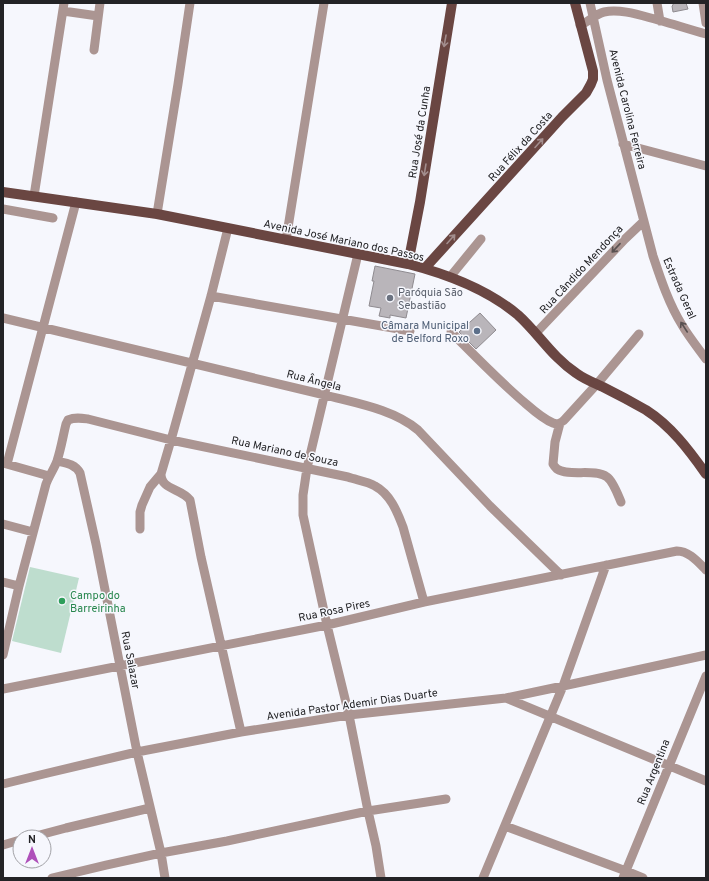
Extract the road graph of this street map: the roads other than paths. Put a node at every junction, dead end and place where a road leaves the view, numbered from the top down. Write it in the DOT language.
graph roads {
  1 [pos="100,3"];
  2 [pos="190,3"];
  3 [pos="324,3"];
  4 [pos="452,3"];
  5 [pos="575,3"];
  6 [pos="590,3"];
  7 [pos="657,3"];
  8 [pos="703,3"];
  9 [pos="64,7"];
  10 [pos="98,16"];
  11 [pos="594,17"];
  12 [pos="660,21"];
  13 [pos="706,23"];
  14 [pos="580,25"];
  15 [pos="706,34"];
  16 [pos="94,50"];
  17 [pos="623,144"];
  18 [pos="706,165"];
  19 [pos="3,192"];
  20 [pos="34,196"];
  21 [pos="76,202"];
  22 [pos="3,209"];
  23 [pos="157,214"];
  24 [pos="53,218"];
  25 [pos="644,221"];
  26 [pos="228,228"];
  27 [pos="481,239"];
  28 [pos="286,240"];
  29 [pos="358,254"];
  30 [pos="408,264"];
  31 [pos="426,268"];
  32 [pos="450,277"];
  33 [pos="211,296"];
  34 [pos="3,318"];
  35 [pos="343,319"];
  36 [pos="43,328"];
  37 [pos="410,331"];
  38 [pos="451,332"];
  39 [pos="536,333"];
  40 [pos="640,334"];
  41 [pos="706,359"];
  42 [pos="192,364"];
  43 [pos="597,384"];
  44 [pos="325,395"];
  45 [pos="560,422"];
  46 [pos="171,440"];
  47 [pos="57,461"];
  48 [pos="5,464"];
  49 [pos="307,468"];
  50 [pos="161,474"];
  51 [pos="706,474"];
  52 [pos="49,476"];
  53 [pos="621,502"];
  54 [pos="3,524"];
  55 [pos="140,530"];
  56 [pos="33,532"];
  57 [pos="606,565"];
  58 [pos="706,570"];
  59 [pos="560,574"];
  60 [pos="3,582"];
  61 [pos="19,586"];
  62 [pos="424,602"];
  63 [pos="327,625"];
  64 [pos="4,644"];
  65 [pos="221,645"];
  66 [pos="3,655"];
  67 [pos="706,655"];
  68 [pos="120,666"];
  69 [pos="706,676"];
  70 [pos="563,686"];
  71 [pos="3,689"];
  72 [pos="506,698"];
  73 [pos="349,715"];
  74 [pos="551,717"];
  75 [pos="241,732"];
  76 [pos="137,752"];
  77 [pos="669,765"];
  78 [pos="706,781"];
  79 [pos="3,784"];
  80 [pos="446,799"];
  81 [pos="150,808"];
  82 [pos="368,811"];
  83 [pos="505,826"];
  84 [pos="52,832"];
  85 [pos="161,853"];
  86 [pos="625,874"];
  87 [pos="52,878"];
  88 [pos="165,878"];
  89 [pos="381,878"];
  90 [pos="483,878"];
  91 [pos="643,878"];
  1 -- 10 [label="street"];
  2 -- 23 [label="street"];
  3 -- 28 [label="street"];
  4 -- 30 [label="main road, Rua José da Cunha, one-way"];
  5 -- 14 [label="main road, Rua Félix da Costa"];
  6 -- 11 [label="street, Avenida Carolina Ferreira"];
  7 -- 12 [label="street"];
  8 -- 13 [label="street"];
  9 -- 10 [label="street"];
  9 -- 20 [label="street"];
  10 -- 16 [label="street"];
  11 -- 12 [label="street"];
  11 -- 14 [label="street"];
  11 -- 17 [label="street, Avenida Carolina Ferreira"];
  12 -- 15 [label="street"];
  31 -- 14 [label="main road, Rua Félix da Costa, one-way"];
  17 -- 18 [label="street"];
  17 -- 25 [label="street, Avenida Carolina Ferreira"];
  19 -- 20 [label="main road, Avenida José Mariano dos Passos"];
  20 -- 21 [label="main road, Avenida José Mariano dos Passos"];
  21 -- 23 [label="main road, Avenida José Mariano dos Passos"];
  21 -- 36 [label="street"];
  22 -- 24 [label="street"];
  23 -- 26 [label="main road, Avenida José Mariano dos Passos"];
  25 -- 39 [label="street, Rua Cândido Mendonça, one-way"];
  41 -- 25 [label="street, Estrada Geral, one-way"];
  26 -- 28 [label="main road, Avenida José Mariano dos Passos"];
  26 -- 33 [label="street"];
  27 -- 32 [label="street"];
  28 -- 29 [label="main road, Avenida José Mariano dos Passos"];
  29 -- 30 [label="main road, Avenida José Mariano dos Passos"];
  29 -- 35 [label="street"];
  30 -- 31 [label="main road, Avenida José Mariano dos Passos"];
  31 -- 32 [label="main road, Avenida José Mariano dos Passos"];
  32 -- 39 [label="main road, Avenida José Mariano dos Passos"];
  33 -- 35 [label="street"];
  33 -- 42 [label="street"];
  34 -- 36 [label="street, Rua Ângela"];
  35 -- 37 [label="street"];
  35 -- 44 [label="street"];
  36 -- 42 [label="street, Rua Ângela"];
  36 -- 48 [label="street"];
  38 -- 45 [label="street"];
  39 -- 43 [label="main road, Avenida José Mariano dos Passos"];
  40 -- 43 [label="street"];
  42 -- 44 [label="street, Rua Ângela"];
  42 -- 46 [label="street"];
  43 -- 45 [label="street"];
  43 -- 51 [label="main road, Avenida José Mariano dos Passos"];
  44 -- 49 [label="street"];
  44 -- 59 [label="street, Rua Ângela"];
  45 -- 53 [label="street"];
  46 -- 47 [label="street, Rua Mariano de Souza"];
  46 -- 49 [label="street, Rua Mariano de Souza"];
  46 -- 50 [label="street"];
  47 -- 52 [label="street"];
  47 -- 68 [label="street, Rua Salazar"];
  48 -- 52 [label="street"];
  49 -- 62 [label="street, Rua Mariano de Souza"];
  49 -- 63 [label="street"];
  50 -- 55 [label="street"];
  50 -- 65 [label="street"];
  52 -- 56 [label="street"];
  54 -- 56 [label="street"];
  56 -- 61 [label="street"];
  57 -- 58 [label="street, Rua Rosa Pires"];
  57 -- 59 [label="street, Rua Rosa Pires"];
  57 -- 70 [label="street"];
  59 -- 62 [label="street, Rua Rosa Pires"];
  60 -- 61 [label="street"];
  61 -- 64 [label="street"];
  62 -- 63 [label="street, Rua Rosa Pires"];
  63 -- 65 [label="street, Rua Rosa Pires"];
  63 -- 73 [label="street"];
  64 -- 66 [label="street"];
  65 -- 68 [label="street, Rua Rosa Pires"];
  65 -- 75 [label="street"];
  67 -- 70 [label="street, Avenida Pastor Ademir Dias Duarte"];
  68 -- 71 [label="street, Rua Rosa Pires"];
  68 -- 76 [label="street, Rua Salazar"];
  69 -- 77 [label="street, Rua Argentina"];
  70 -- 72 [label="street, Avenida Pastor Ademir Dias Duarte"];
  70 -- 74 [label="street"];
  72 -- 73 [label="street, Avenida Pastor Ademir Dias Duarte"];
  72 -- 74 [label="street"];
  73 -- 75 [label="street, Avenida Pastor Ademir Dias Duarte"];
  73 -- 82 [label="street"];
  74 -- 77 [label="street"];
  74 -- 83 [label="street"];
  75 -- 76 [label="street, Avenida Pastor Ademir Dias Duarte"];
  76 -- 79 [label="street, Avenida Pastor Ademir Dias Duarte"];
  76 -- 81 [label="street, Rua Salazar"];
  77 -- 78 [label="street"];
  77 -- 86 [label="street, Rua Argentina"];
  80 -- 82 [label="street"];
  81 -- 84 [label="street"];
  81 -- 85 [label="street, Rua Salazar"];
  82 -- 85 [label="street"];
  82 -- 89 [label="street"];
  83 -- 86 [label="street"];
  83 -- 90 [label="street"];
  85 -- 87 [label="street"];
  85 -- 88 [label="street, Rua Salazar"];
  86 -- 91 [label="street"];
}
